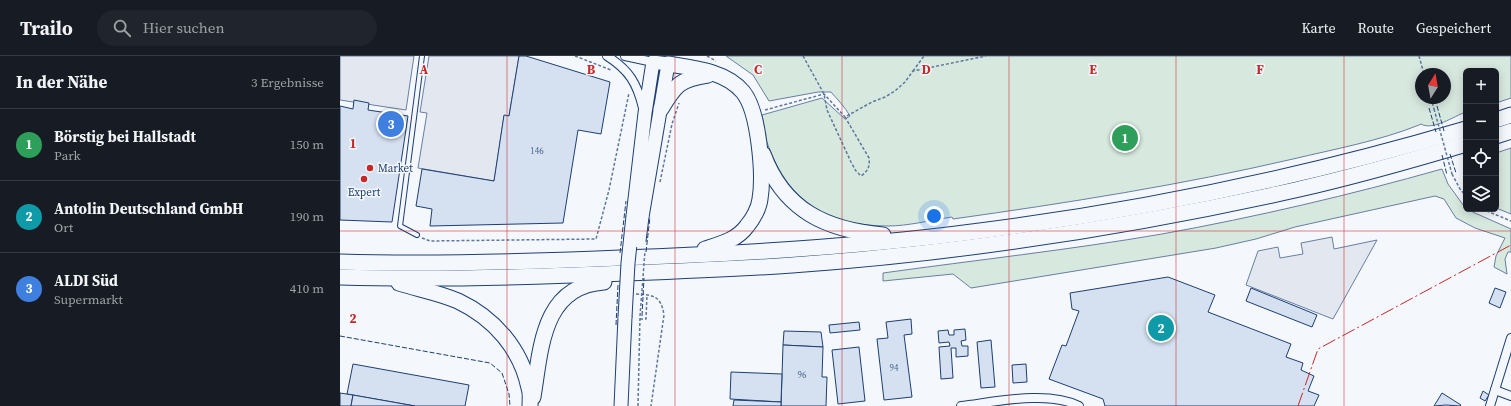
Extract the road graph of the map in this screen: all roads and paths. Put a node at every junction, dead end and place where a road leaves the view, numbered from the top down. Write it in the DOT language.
graph roads {
  1 [pos="422,56"];
  2 [pos="576,56"];
  3 [pos="607,56"];
  4 [pos="625,56"];
  5 [pos="689,56"];
  6 [pos="803,56"];
  7 [pos="924,56"];
  8 [pos="986,56"];
  9 [pos="1419,56"];
  10 [pos="653,62"];
  11 [pos="668,64"];
  12 [pos="1422,68"];
  13 [pos="913,71"];
  14 [pos="616,72"];
  15 [pos="709,72"];
  16 [pos="676,87"];
  17 [pos="824,94"];
  18 [pos="633,95"];
  19 [pos="1433,104"];
  20 [pos="661,109"];
  21 [pos="768,110"];
  22 [pos="645,113"];
  23 [pos="1511,115"];
  24 [pos="845,117"];
  25 [pos="1499,119"];
  26 [pos="1463,130"];
  27 [pos="1511,131"];
  28 [pos="1499,135"];
  29 [pos="759,142"];
  30 [pos="1463,145"];
  31 [pos="660,183"];
  32 [pos="1463,192"];
  33 [pos="1489,212"];
  34 [pos="638,217"];
  35 [pos="1511,221"];
  36 [pos="417,235"];
  37 [pos="923,238"];
  38 [pos="645,246"];
  39 [pos="665,257"];
  40 [pos="340,262"];
  41 [pos="646,272"];
  42 [pos="340,277"];
  43 [pos="383,279"];
  44 [pos="632,294"];
  45 [pos="647,295"];
  46 [pos="635,318"];
  47 [pos="1511,338"];
  48 [pos="1495,390"];
  49 [pos="1511,396"];
  50 [pos="531,406"];
  51 [pos="621,406"];
  52 [pos="630,406"];
  53 [pos="638,406"];
  54 [pos="651,406"];
  55 [pos="961,406"];
  56 [pos="1079,406"];
  57 [pos="1490,406"];
  1 -- 36 [label="lane"];
  2 -- 14 [label="path"];
  3 -- 22 [label="street"];
  4 -- 10 [label="street"];
  5 -- 15 [label="highway"];
  6 -- 17 [label="path"];
  7 -- 13 [label="path"];
  8 -- 13 [label="path"];
  9 -- 12 [label="path"];
  10 -- 11 [label="main road"];
  10 -- 22 [label="main road"];
  11 -- 15 [label="highway"];
  11 -- 20 [label="main road"];
  13 -- 24 [label="path"];
  15 -- 16 [label="highway"];
  15 -- 29 [label="highway"];
  16 -- 20 [label="highway"];
  16 -- 31 [label="path"];
  17 -- 21 [label="path"];
  17 -- 24 [label="path"];
  17 -- 24 [label="path"];
  18 -- 36 [label="path"];
  19 -- 32 [label="path, bridge"];
  20 -- 34 [label="main road"];
  22 -- 34 [label="main road"];
  23 -- 25 [label="highway"];
  26 -- 37 [label="highway"];
  27 -- 28 [label="highway"];
  29 -- 37 [label="highway"];
  29 -- 39 [label="highway"];
  30 -- 41 [label="highway"];
  33 -- 35 [label="path"];
  34 -- 46 [label="main road, bridge"];
  37 -- 39 [label="highway"];
  38 -- 46 [label="path, bridge"];
  39 -- 40 [label="highway"];
  41 -- 43 [label="highway"];
  41 -- 50 [label="highway"];
  42 -- 43 [label="highway"];
  43 -- 50 [label="highway"];
  44 -- 45 [label="path"];
  45 -- 46 [label="path"];
  45 -- 54 [label="path"];
  46 -- 51 [label="main road"];
  46 -- 52 [label="main road"];
  46 -- 53 [label="path"];
  47 -- 48 [label="street"];
  48 -- 49 [label="street"];
  48 -- 57 [label="street"];
  55 -- 56 [label="street"];
}
